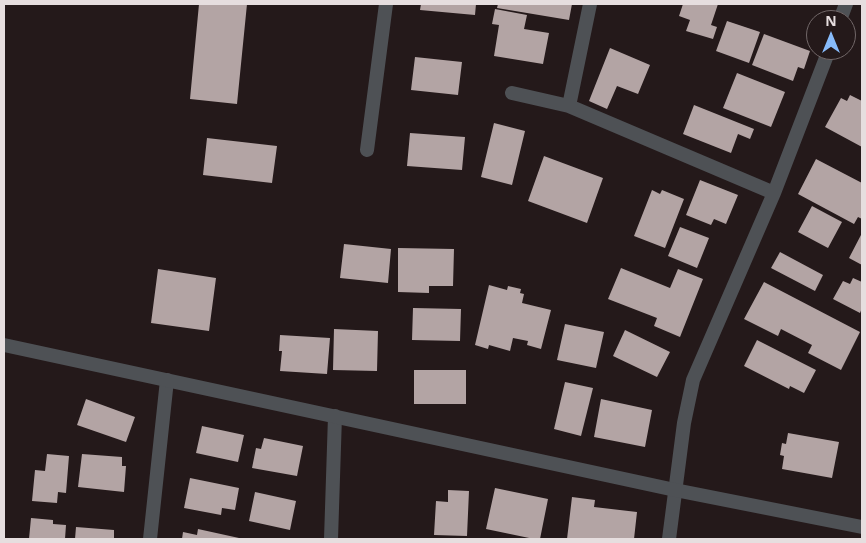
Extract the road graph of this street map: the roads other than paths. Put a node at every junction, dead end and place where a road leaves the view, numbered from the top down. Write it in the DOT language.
graph roads {
  1 [pos="386,4"];
  2 [pos="590,4"];
  3 [pos="825,60"];
  4 [pos="512,93"];
  5 [pos="569,106"];
  6 [pos="367,150"];
  7 [pos="774,193"];
  8 [pos="4,345"];
  9 [pos="167,380"];
  10 [pos="335,416"];
  11 [pos="674,490"];
  12 [pos="862,528"];
  13 [pos="150,539"];
  14 [pos="331,539"];
  15 [pos="669,539"];
  1 -- 6 [label="street"];
  2 -- 5 [label="street"];
  3 -- 7 [label="street"];
  4 -- 5 [label="street"];
  5 -- 7 [label="street"];
  7 -- 11 [label="street"];
  8 -- 9 [label="street"];
  9 -- 10 [label="street"];
  9 -- 13 [label="street"];
  10 -- 11 [label="street"];
  10 -- 14 [label="street"];
  11 -- 12 [label="street"];
  11 -- 15 [label="street"];
}
